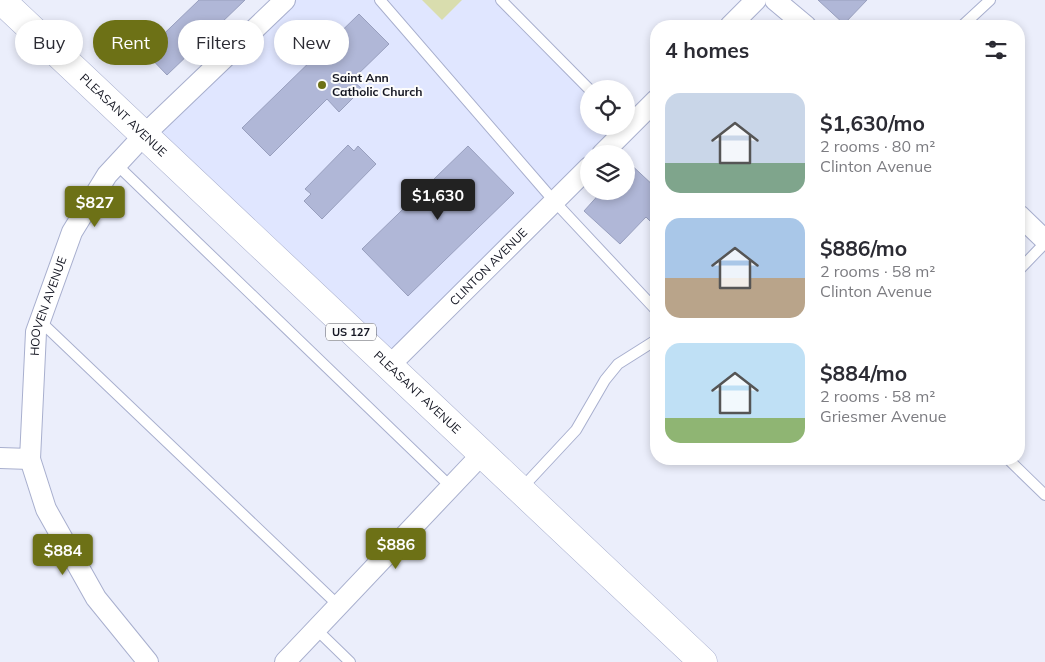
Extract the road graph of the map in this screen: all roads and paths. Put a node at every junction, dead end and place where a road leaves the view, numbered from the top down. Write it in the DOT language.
graph roads {
  1 [pos="1,0"];
  2 [pos="285,0"];
  3 [pos="380,0"];
  4 [pos="756,0"];
  5 [pos="775,0"];
  6 [pos="990,0"];
  7 [pos="508,2"];
  8 [pos="736,20"];
  9 [pos="799,20"];
  10 [pos="968,20"];
  11 [pos="581,80"];
  12 [pos="650,106"];
  13 [pos="635,120"];
  14 [pos="145,134"];
  15 [pos="620,135"];
  16 [pos="610,145"];
  17 [pos="116,164"];
  18 [pos="580,176"];
  19 [pos="554,201"];
  20 [pos="1025,221"];
  21 [pos="1045,242"];
  22 [pos="1025,264"];
  23 [pos="650,304"];
  24 [pos="40,321"];
  25 [pos="650,344"];
  26 [pos="388,367"];
  27 [pos="482,454"];
  28 [pos="0,458"];
  29 [pos="30,459"];
  30 [pos="1014,465"];
  31 [pos="451,487"];
  32 [pos="521,490"];
  33 [pos="1045,495"];
  34 [pos="338,605"];
  35 [pos="316,629"];
  36 [pos="148,662"];
  37 [pos="284,662"];
  38 [pos="350,662"];
  39 [pos="703,662"];
  1 -- 14 [label="main road, PLEASANT AVENUE / US 127"];
  2 -- 14 [label="street, HOOVEN AVENUE"];
  3 -- 19 [label="lane"];
  4 -- 8 [label="street"];
  5 -- 9 [label="street"];
  6 -- 10 [label="lane"];
  7 -- 11 [label="lane"];
  12 -- 13 [label="street"];
  14 -- 17 [label="street, HOOVEN AVENUE"];
  14 -- 26 [label="main road, PLEASANT AVENUE / US 127"];
  15 -- 16 [label="street"];
  17 -- 24 [label="street, HOOVEN AVENUE"];
  17 -- 31 [label="lane"];
  18 -- 19 [label="street, CLINTON AVENUE"];
  19 -- 23 [label="lane"];
  19 -- 26 [label="street, CLINTON AVENUE"];
  20 -- 21 [label="street"];
  21 -- 22 [label="lane"];
  24 -- 29 [label="street, HOOVEN AVENUE"];
  24 -- 34 [label="lane"];
  25 -- 32 [label="lane"];
  26 -- 27 [label="main road, PLEASANT AVENUE / US 127"];
  27 -- 31 [label="street"];
  27 -- 32 [label="main road, PLEASANT AVENUE / US 127"];
  28 -- 29 [label="street"];
  29 -- 36 [label="street"];
  30 -- 33 [label="lane"];
  31 -- 34 [label="street"];
  32 -- 39 [label="main road, PLEASANT AVENUE / US 127"];
  34 -- 35 [label="street"];
  35 -- 37 [label="street"];
  35 -- 38 [label="lane"];
}
